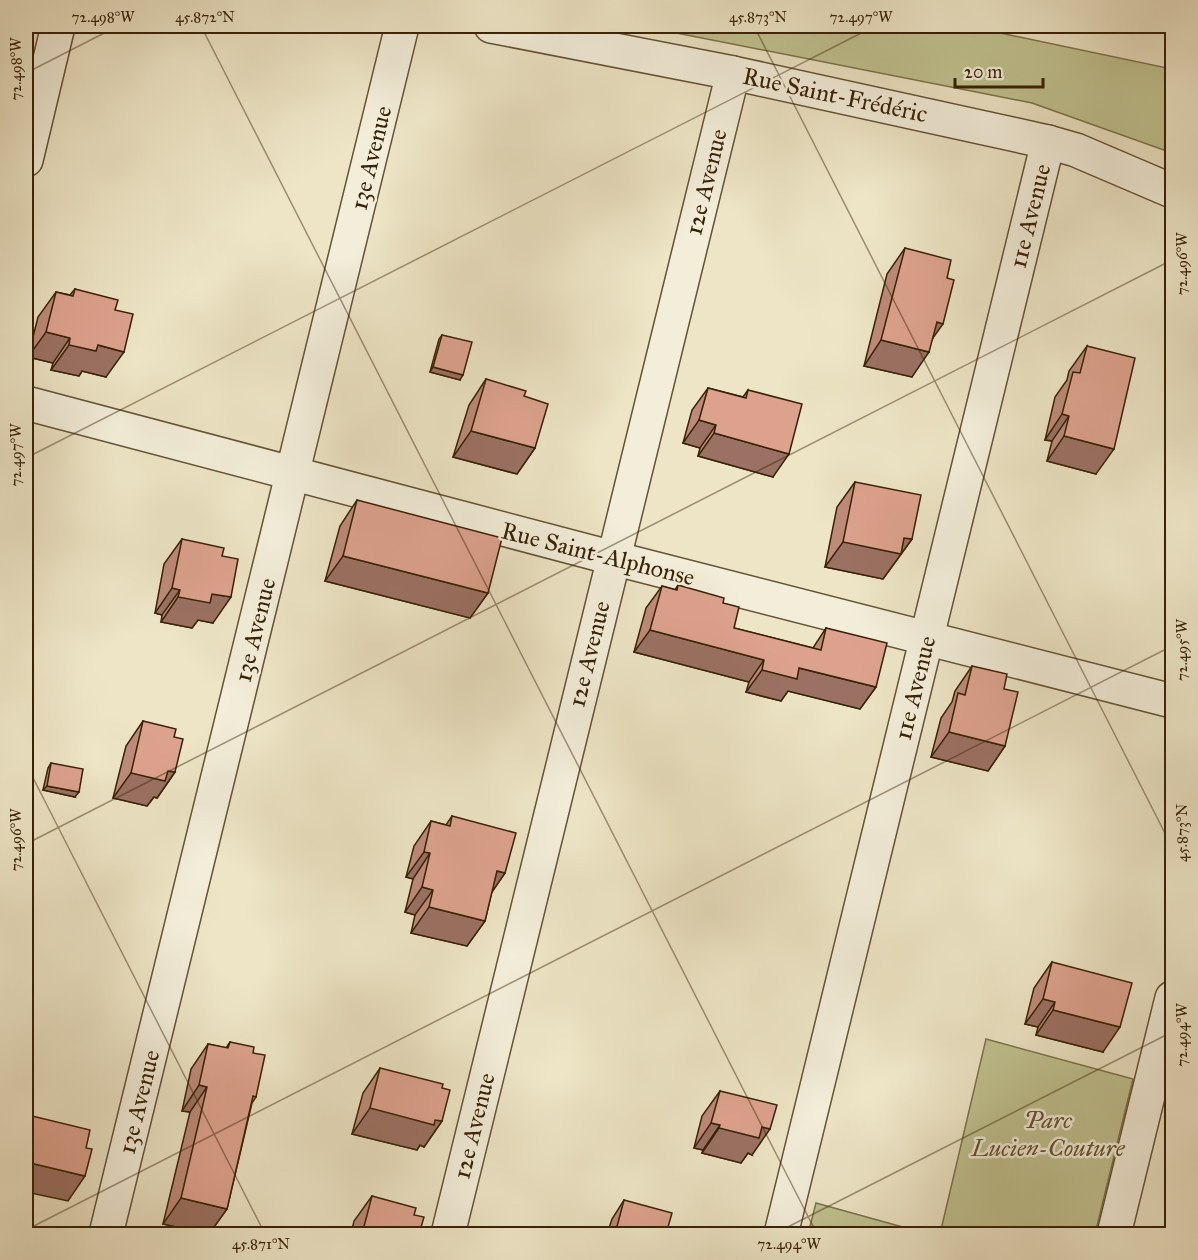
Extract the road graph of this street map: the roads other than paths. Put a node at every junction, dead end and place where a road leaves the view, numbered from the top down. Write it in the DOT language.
graph roads {
  1 [pos="58,26"];
  2 [pos="402,26"];
  3 [pos="491,26"];
  4 [pos="733,73"];
  5 [pos="1048,142"];
  6 [pos="26,160"];
  7 [pos="1173,190"];
  8 [pos="26,403"];
  9 [pos="294,473"];
  10 [pos="613,558"];
  11 [pos="927,637"];
  12 [pos="1173,701"];
  13 [pos="1173,998"];
  14 [pos="106,1234"];
  15 [pos="448,1234"];
  16 [pos="781,1234"];
  17 [pos="1114,1234"];
  1 -- 6 [label="street"];
  2 -- 9 [label="street, 13e Avenue"];
  3 -- 4 [label="street, Rue Saint-Frédéric"];
  4 -- 5 [label="street, Rue Saint-Frédéric"];
  4 -- 10 [label="street, 12e Avenue"];
  5 -- 7 [label="street, Rue Saint-Frédéric"];
  5 -- 11 [label="street, 11e Avenue"];
  8 -- 9 [label="street, Rue Saint-Alphonse"];
  9 -- 10 [label="street, Rue Saint-Alphonse"];
  9 -- 14 [label="street, 13e Avenue"];
  10 -- 11 [label="street, Rue Saint-Alphonse"];
  10 -- 15 [label="street, 12e Avenue"];
  11 -- 12 [label="street, Rue Saint-Alphonse"];
  11 -- 16 [label="street, 11e Avenue"];
  13 -- 17 [label="street"];
}
